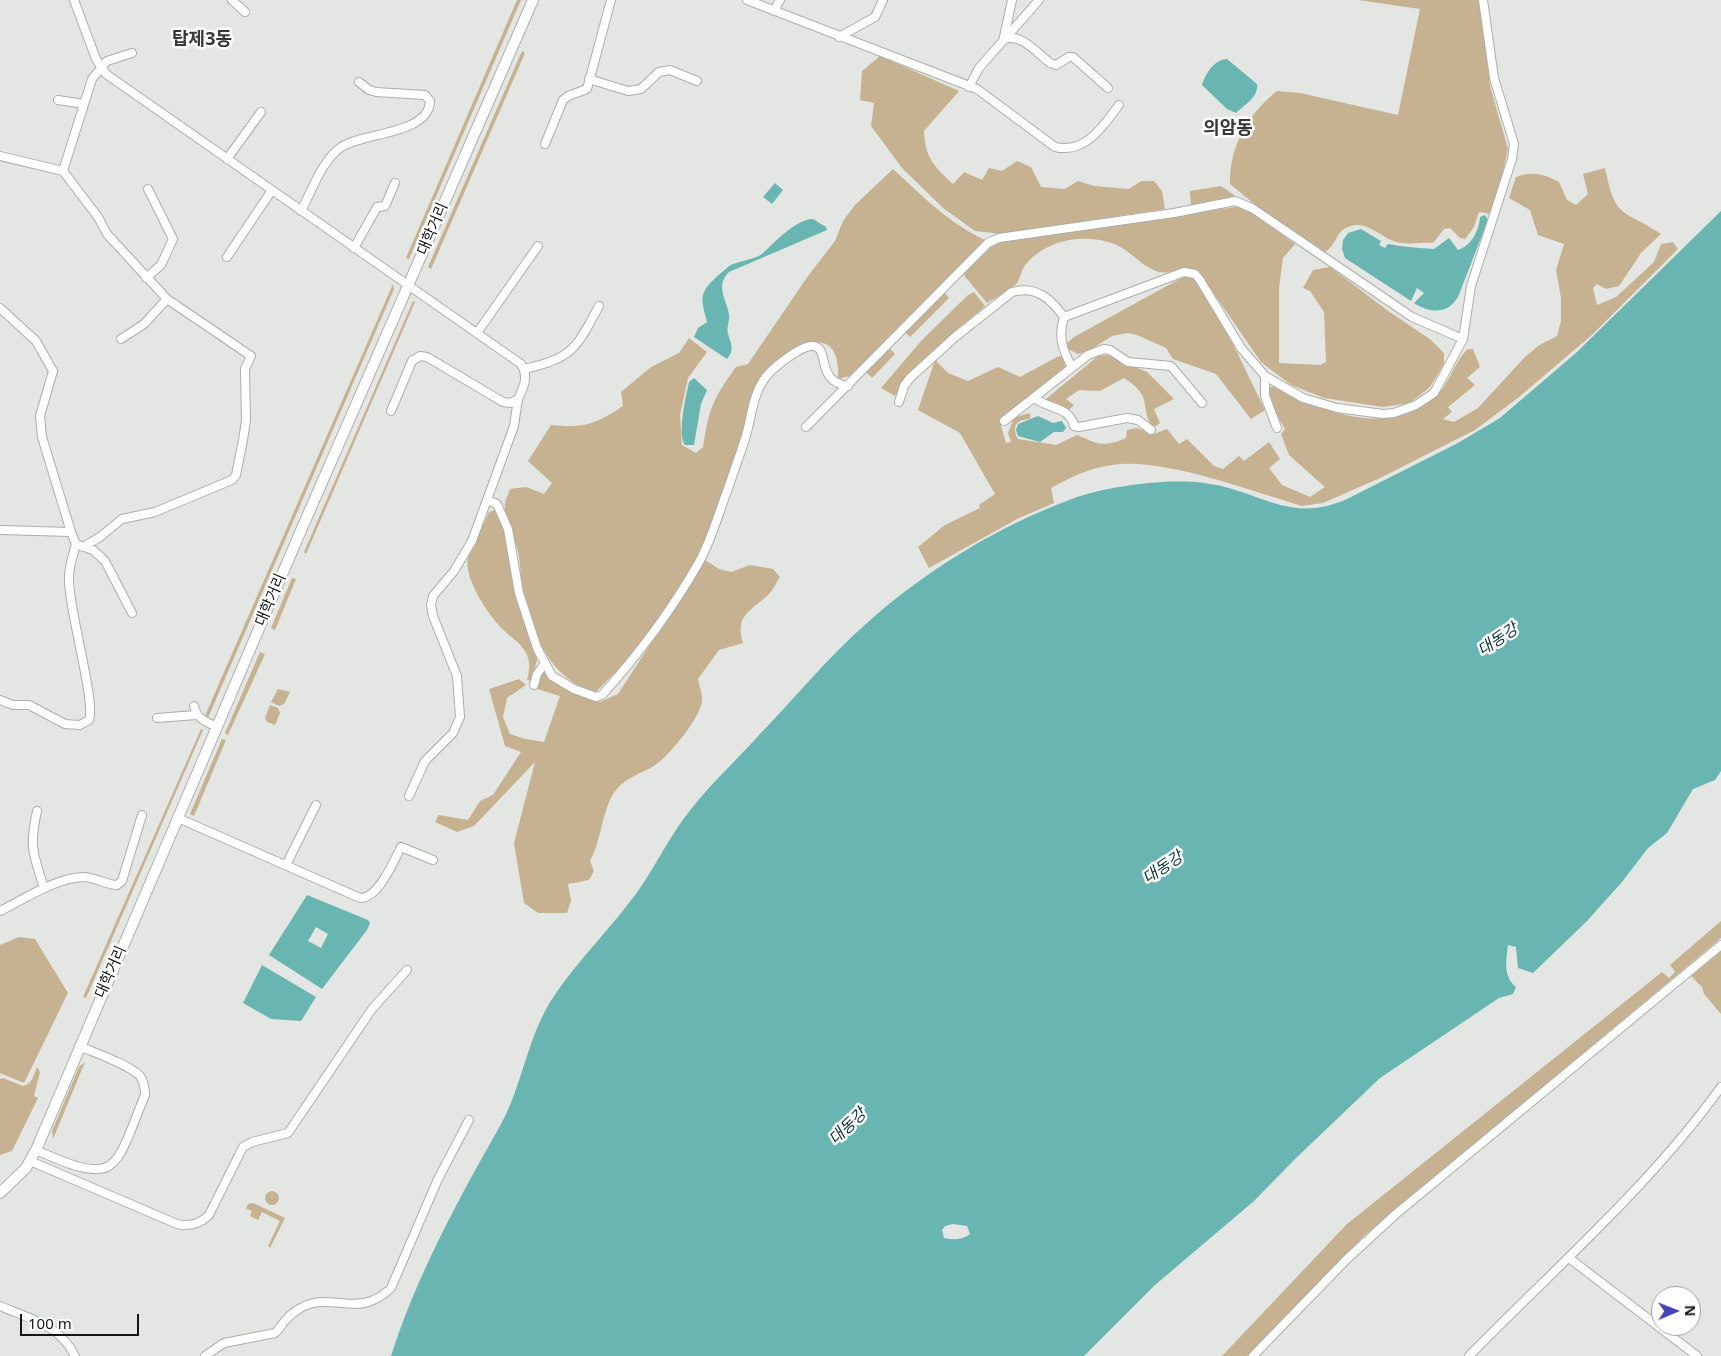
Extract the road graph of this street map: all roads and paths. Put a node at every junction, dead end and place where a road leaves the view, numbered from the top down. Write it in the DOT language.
graph roads {
  1 [pos="74,0"];
  2 [pos="232,0"];
  3 [pos="533,0"];
  4 [pos="611,0"];
  5 [pos="747,0"];
  6 [pos="780,0"];
  7 [pos="883,0"];
  8 [pos="1012,0"];
  9 [pos="1039,0"];
  10 [pos="1483,0"];
  11 [pos="774,11"];
  12 [pos="245,12"];
  13 [pos="839,37"];
  14 [pos="1004,39"];
  15 [pos="132,53"];
  16 [pos="100,67"];
  17 [pos="590,79"];
  18 [pos="359,82"];
  19 [pos="697,82"];
  20 [pos="969,87"];
  21 [pos="1108,88"];
  22 [pos="58,100"];
  23 [pos="84,104"];
  24 [pos="1119,105"];
  25 [pos="261,112"];
  26 [pos="546,144"];
  27 [pos="0,156"];
  28 [pos="227,159"];
  29 [pos="63,171"];
  30 [pos="395,183"];
  31 [pos="148,189"];
  32 [pos="272,190"];
  33 [pos="301,211"];
  34 [pos="538,246"];
  35 [pos="354,248"];
  36 [pos="227,258"];
  37 [pos="146,278"];
  38 [pos="409,285"];
  39 [pos="167,299"];
  40 [pos="599,306"];
  41 [pos="0,308"];
  42 [pos="1064,316"];
  43 [pos="477,333"];
  44 [pos="121,339"];
  45 [pos="1463,339"];
  46 [pos="1072,366"];
  47 [pos="524,370"];
  48 [pos="1265,376"];
  49 [pos="848,386"];
  50 [pos="1034,398"];
  51 [pos="518,399"];
  52 [pos="899,402"];
  53 [pos="1202,403"];
  54 [pos="390,411"];
  55 [pos="1004,421"];
  56 [pos="806,427"];
  57 [pos="1278,428"];
  58 [pos="1151,430"];
  59 [pos="488,500"];
  60 [pos="0,530"];
  61 [pos="71,532"];
  62 [pos="79,545"];
  63 [pos="132,614"];
  64 [pos="545,663"];
  65 [pos="534,685"];
  66 [pos="0,700"];
  67 [pos="194,706"];
  68 [pos="196,715"];
  69 [pos="157,718"];
  70 [pos="217,727"];
  71 [pos="409,796"];
  72 [pos="316,805"];
  73 [pos="36,810"];
  74 [pos="142,815"];
  75 [pos="178,818"];
  76 [pos="433,860"];
  77 [pos="286,865"];
  78 [pos="44,888"];
  79 [pos="0,912"];
  80 [pos="1721,945"];
  81 [pos="407,970"];
  82 [pos="79,1046"];
  83 [pos="1721,1087"];
  84 [pos="469,1120"];
  85 [pos="36,1150"];
  86 [pos="30,1161"];
  87 [pos="0,1193"];
  88 [pos="1570,1258"];
  89 [pos="0,1306"];
  90 [pos="76,1356"];
  91 [pos="205,1356"];
  92 [pos="1253,1356"];
  93 [pos="1469,1356"];
  94 [pos="1697,1356"];
  1 -- 16 [label="street"];
  2 -- 12 [label="street"];
  3 -- 38 [label="main road, 대학거리"];
  4 -- 17 [label="street"];
  5 -- 11 [label="street"];
  6 -- 11 [label="street"];
  7 -- 13 [label="street"];
  8 -- 14 [label="street"];
  9 -- 14 [label="street"];
  10 -- 45 [label="street"];
  11 -- 13 [label="street"];
  13 -- 20 [label="street"];
  14 -- 20 [label="street"];
  14 -- 21 [label="street"];
  15 -- 16 [label="street"];
  16 -- 23 [label="street"];
  16 -- 28 [label="street"];
  17 -- 19 [label="street"];
  17 -- 26 [label="street"];
  18 -- 33 [label="street"];
  20 -- 24 [label="street"];
  22 -- 23 [label="street"];
  23 -- 29 [label="street"];
  25 -- 28 [label="street"];
  27 -- 29 [label="street"];
  28 -- 32 [label="street"];
  29 -- 37 [label="street"];
  30 -- 35 [label="street"];
  31 -- 37 [label="street"];
  32 -- 33 [label="street"];
  32 -- 36 [label="street"];
  33 -- 35 [label="street"];
  34 -- 43 [label="street"];
  35 -- 38 [label="street"];
  37 -- 39 [label="street"];
  38 -- 43 [label="street"];
  38 -- 70 [label="main road, 대학거리"];
  39 -- 44 [label="street"];
  39 -- 62 [label="street"];
  40 -- 47 [label="street"];
  41 -- 61 [label="street"];
  42 -- 46 [label="street"];
  42 -- 48 [label="street"];
  42 -- 52 [label="street"];
  43 -- 47 [label="street"];
  45 -- 48 [label="street"];
  45 -- 49 [label="street"];
  46 -- 50 [label="street"];
  46 -- 53 [label="street"];
  47 -- 51 [label="street"];
  48 -- 57 [label="street"];
  49 -- 56 [label="street"];
  49 -- 64 [label="street"];
  50 -- 55 [label="street"];
  50 -- 58 [label="street"];
  51 -- 54 [label="street"];
  51 -- 59 [label="street"];
  59 -- 64 [label="street"];
  59 -- 71 [label="street"];
  60 -- 61 [label="street"];
  61 -- 62 [label="street"];
  62 -- 63 [label="street"];
  62 -- 66 [label="street"];
  64 -- 65 [label="street"];
  67 -- 68 [label="street"];
  68 -- 69 [label="street"];
  68 -- 70 [label="street"];
  70 -- 75 [label="main road, 대학거리"];
  72 -- 77 [label="street"];
  73 -- 78 [label="street"];
  74 -- 78 [label="street"];
  75 -- 77 [label="street"];
  75 -- 82 [label="main road, 대학거리"];
  76 -- 77 [label="street"];
  78 -- 79 [label="street"];
  80 -- 92 [label="street"];
  81 -- 86 [label="street"];
  82 -- 85 [label="main road, 대학거리"];
  82 -- 85 [label="street"];
  83 -- 88 [label="street"];
  84 -- 91 [label="street"];
  85 -- 86 [label="main road, 대학거리"];
  86 -- 87 [label="main road, 대학거리"];
  88 -- 93 [label="street"];
  88 -- 94 [label="street"];
  89 -- 90 [label="street"];
}
